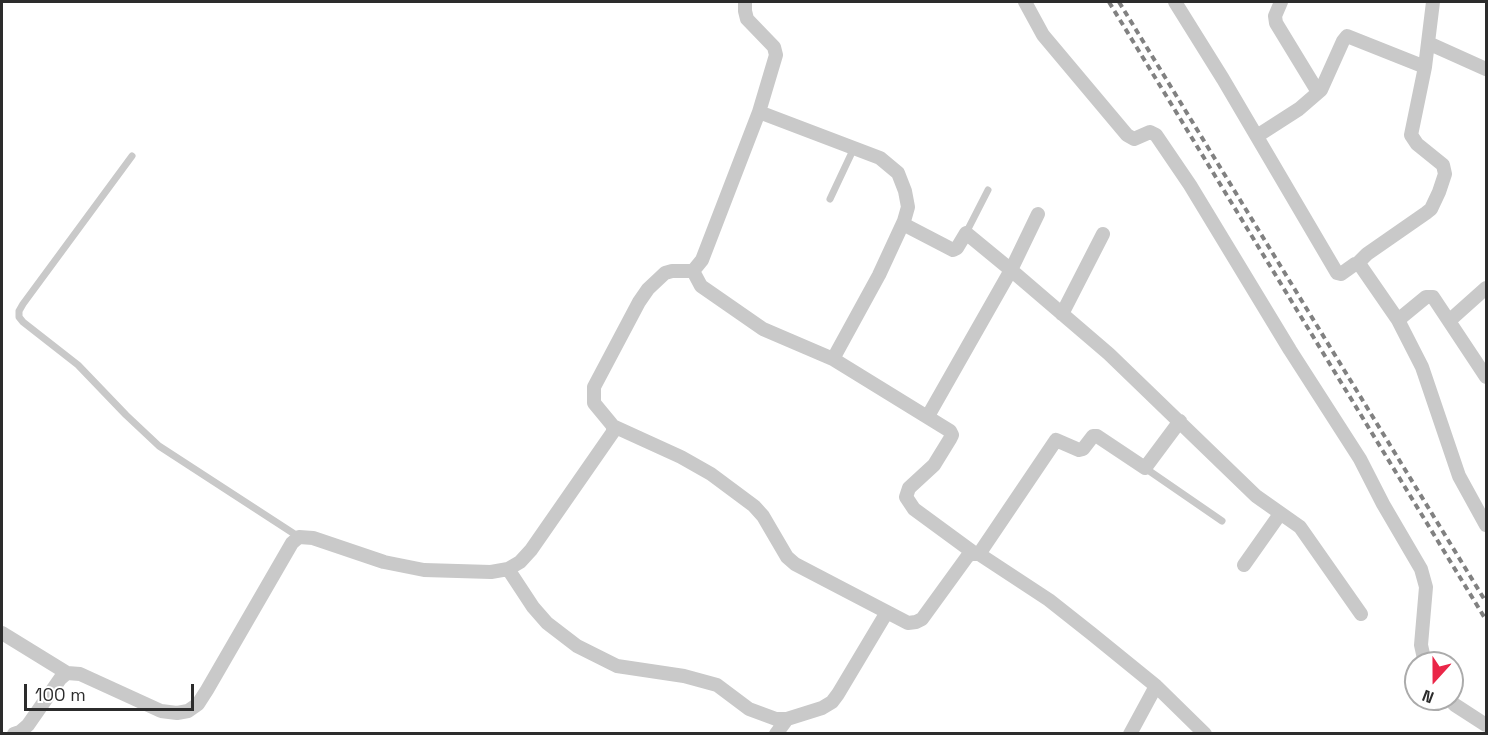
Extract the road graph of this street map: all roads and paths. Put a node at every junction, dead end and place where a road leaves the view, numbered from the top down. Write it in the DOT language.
graph roads {
  1 [pos="745,2"];
  2 [pos="1025,2"];
  3 [pos="1175,2"];
  4 [pos="1281,2"];
  5 [pos="1433,2"];
  6 [pos="1428,43"];
  7 [pos="1425,67"];
  8 [pos="1486,69"];
  9 [pos="1318,92"];
  10 [pos="759,112"];
  11 [pos="1257,136"];
  12 [pos="854,148"];
  13 [pos="132,156"];
  14 [pos="988,190"];
  15 [pos="830,199"];
  16 [pos="1038,214"];
  17 [pos="903,224"];
  18 [pos="966,233"];
  19 [pos="1103,234"];
  20 [pos="1358,264"];
  21 [pos="1011,270"];
  22 [pos="693,271"];
  23 [pos="1486,288"];
  24 [pos="1062,314"];
  25 [pos="1398,320"];
  26 [pos="1449,321"];
  27 [pos="833,359"];
  28 [pos="1486,377"];
  29 [pos="928,416"];
  30 [pos="1180,421"];
  31 [pos="613,426"];
  32 [pos="1145,468"];
  33 [pos="1280,514"];
  34 [pos="1222,521"];
  35 [pos="1486,525"];
  36 [pos="299,537"];
  37 [pos="976,553"];
  38 [pos="1244,565"];
  39 [pos="508,569"];
  40 [pos="887,612"];
  41 [pos="1361,614"];
  42 [pos="2,633"];
  43 [pos="1422,651"];
  44 [pos="67,673"];
  45 [pos="1156,686"];
  46 [pos="1464,711"];
  47 [pos="787,719"];
  48 [pos="1486,725"];
  49 [pos="14,734"];
  50 [pos="776,734"];
  51 [pos="1130,734"];
  52 [pos="1205,734"];
  1 -- 10 [label="street"];
  2 -- 43 [label="street"];
  3 -- 11 [label="street"];
  4 -- 9 [label="street"];
  5 -- 6 [label="street"];
  6 -- 7 [label="street"];
  6 -- 8 [label="street"];
  7 -- 9 [label="street"];
  7 -- 20 [label="street"];
  9 -- 11 [label="street"];
  10 -- 12 [label="street"];
  10 -- 22 [label="street"];
  11 -- 20 [label="street"];
  12 -- 15 [label="lane"];
  12 -- 17 [label="street"];
  13 -- 36 [label="lane"];
  14 -- 18 [label="lane"];
  16 -- 21 [label="street"];
  17 -- 18 [label="street"];
  17 -- 27 [label="street"];
  18 -- 21 [label="street"];
  19 -- 24 [label="street"];
  20 -- 25 [label="street"];
  21 -- 24 [label="street"];
  21 -- 29 [label="street"];
  22 -- 27 [label="street"];
  22 -- 31 [label="street"];
  23 -- 26 [label="street"];
  24 -- 30 [label="street"];
  25 -- 26 [label="street"];
  25 -- 35 [label="street"];
  26 -- 28 [label="street"];
  27 -- 29 [label="street"];
  29 -- 37 [label="street"];
  30 -- 32 [label="street"];
  30 -- 33 [label="street"];
  31 -- 39 [label="street"];
  31 -- 40 [label="street"];
  32 -- 34 [label="lane"];
  32 -- 37 [label="street"];
  33 -- 38 [label="street"];
  33 -- 41 [label="street"];
  36 -- 39 [label="street"];
  36 -- 44 [label="street"];
  37 -- 40 [label="street"];
  37 -- 45 [label="street"];
  39 -- 47 [label="street"];
  40 -- 47 [label="street"];
  42 -- 44 [label="street"];
  44 -- 49 [label="street"];
  45 -- 51 [label="street"];
  45 -- 52 [label="street"];
  46 -- 48 [label="street"];
  47 -- 50 [label="street"];
}
